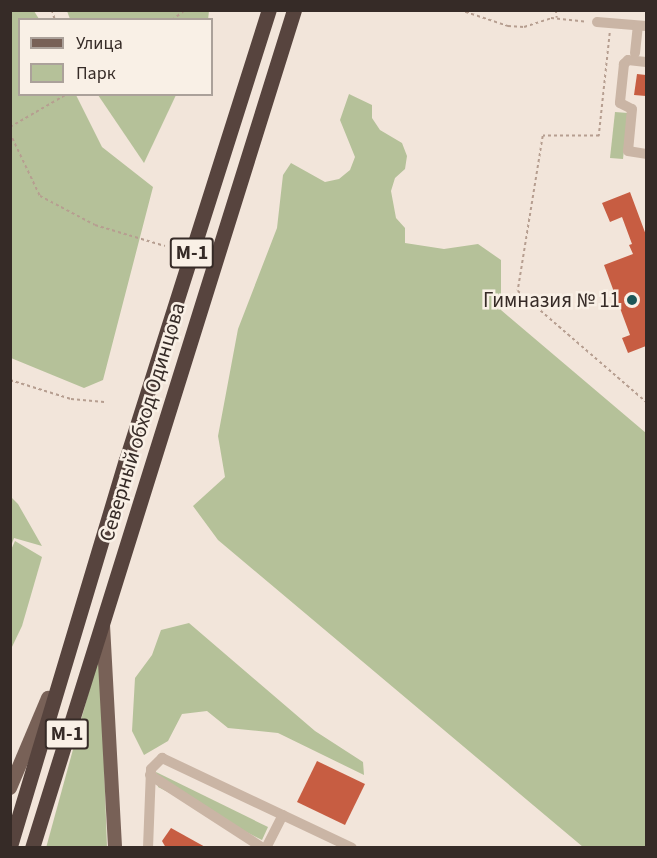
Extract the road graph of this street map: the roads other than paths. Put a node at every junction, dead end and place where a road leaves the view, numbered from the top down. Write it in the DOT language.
graph roads {
  1 [pos="269,10"];
  2 [pos="294,10"];
  3 [pos="597,22"];
  4 [pos="642,26"];
  5 [pos="635,53"];
  6 [pos="646,62"];
  7 [pos="646,154"];
  8 [pos="103,621"];
  9 [pos="67,654"];
  10 [pos="150,775"];
  11 [pos="10,788"];
  12 [pos="283,815"];
  13 [pos="10,846"];
  14 [pos="32,848"];
  15 [pos="115,848"];
  16 [pos="148,848"];
  17 [pos="265,848"];
  18 [pos="352,848"];
  1 -- 9 [label="highway, Северный обход Одинцова / М-1"];
  2 -- 8 [label="highway, Северный обход Одинцова / М-1"];
  3 -- 4 [label="street"];
  4 -- 5 [label="street"];
  6 -- 7 [label="street"];
  8 -- 14 [label="highway, Северный обход Одинцова / М-1"];
  8 -- 15 [label="main road, М-1"];
  9 -- 11 [label="main road, М-1"];
  9 -- 13 [label="highway, Северный обход Одинцова / М-1"];
  10 -- 12 [label="street"];
  10 -- 16 [label="street"];
  10 -- 17 [label="street"];
  12 -- 17 [label="street"];
  12 -- 18 [label="street"];
}
